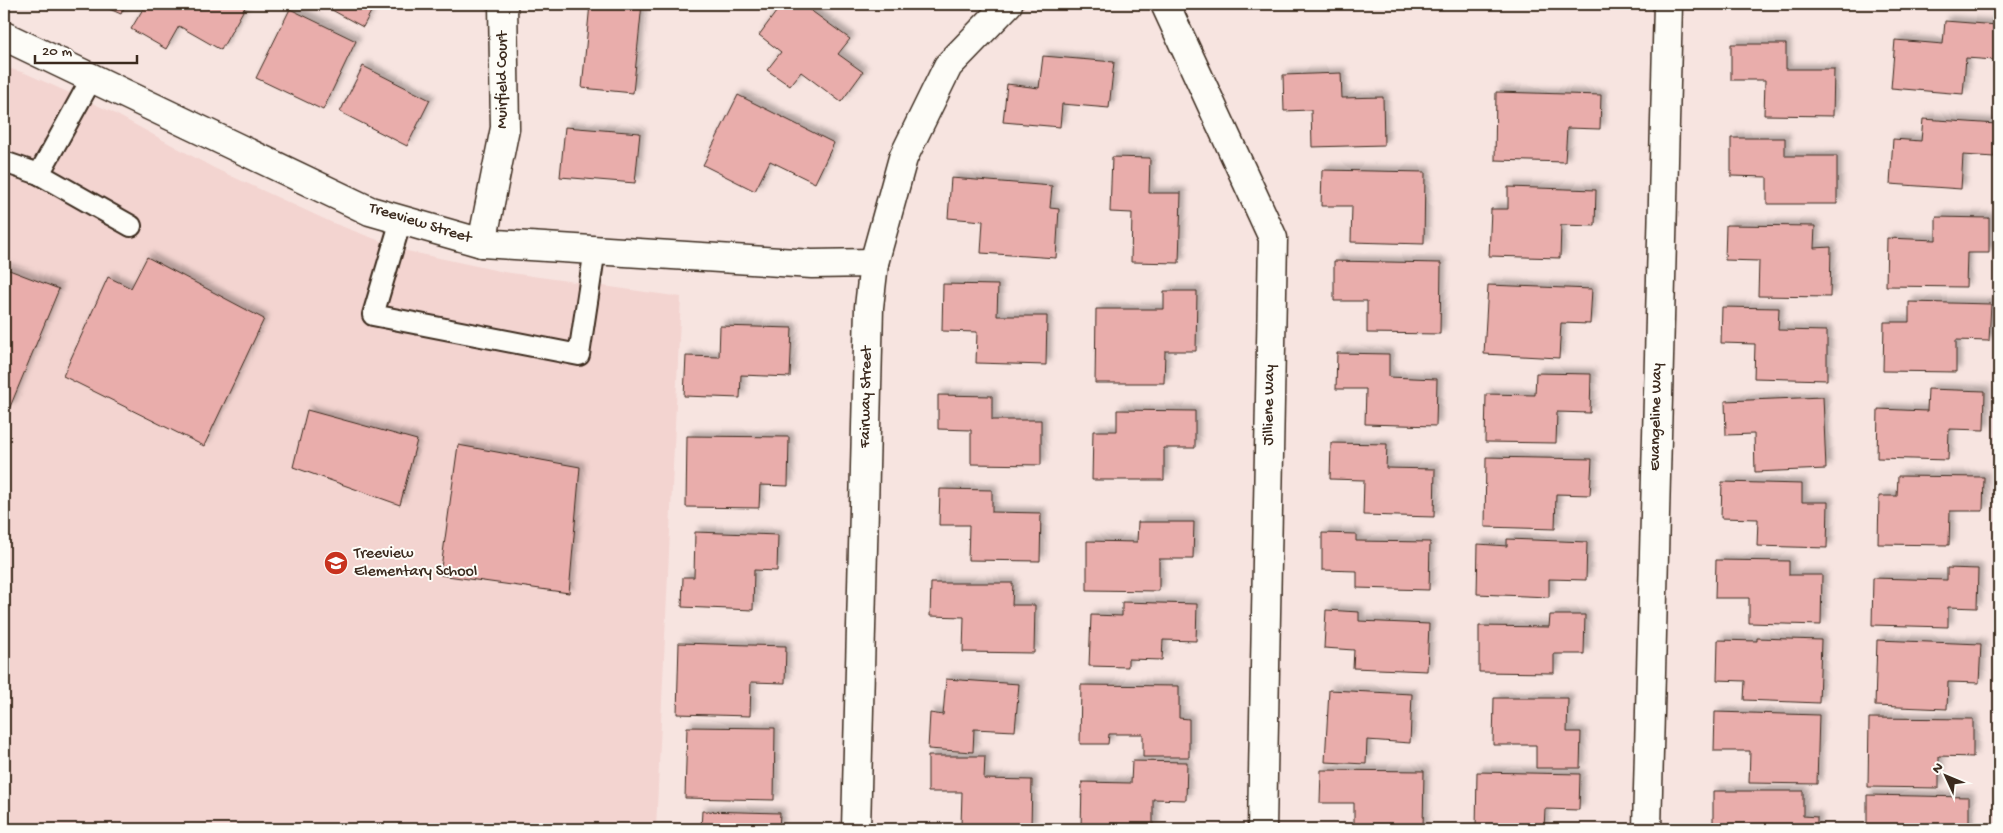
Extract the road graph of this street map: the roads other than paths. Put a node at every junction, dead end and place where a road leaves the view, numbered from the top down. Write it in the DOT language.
graph roads {
  1 [pos="504,4"];
  2 [pos="1008,4"];
  3 [pos="1165,4"];
  4 [pos="1668,4"];
  5 [pos="4,36"];
  6 [pos="92,78"];
  7 [pos="4,162"];
  8 [pos="39,174"];
  9 [pos="401,220"];
  10 [pos="131,226"];
  11 [pos="482,243"];
  12 [pos="595,249"];
  13 [pos="874,263"];
  14 [pos="856,829"];
  15 [pos="1262,829"];
  16 [pos="1647,829"];
  1 -- 11 [label="street, Muirfield Court"];
  2 -- 13 [label="street, Fairway Street"];
  3 -- 15 [label="street, Jilliene Way"];
  4 -- 16 [label="street, Evangeline Way"];
  5 -- 6 [label="street, Treeview Street"];
  6 -- 8 [label="lane"];
  6 -- 9 [label="street, Treeview Street"];
  7 -- 8 [label="lane"];
  8 -- 10 [label="lane"];
  9 -- 11 [label="street, Treeview Street"];
  9 -- 12 [label="lane"];
  11 -- 12 [label="street, Treeview Street"];
  12 -- 13 [label="street, Treeview Street"];
  13 -- 14 [label="street, Fairway Street"];
}
